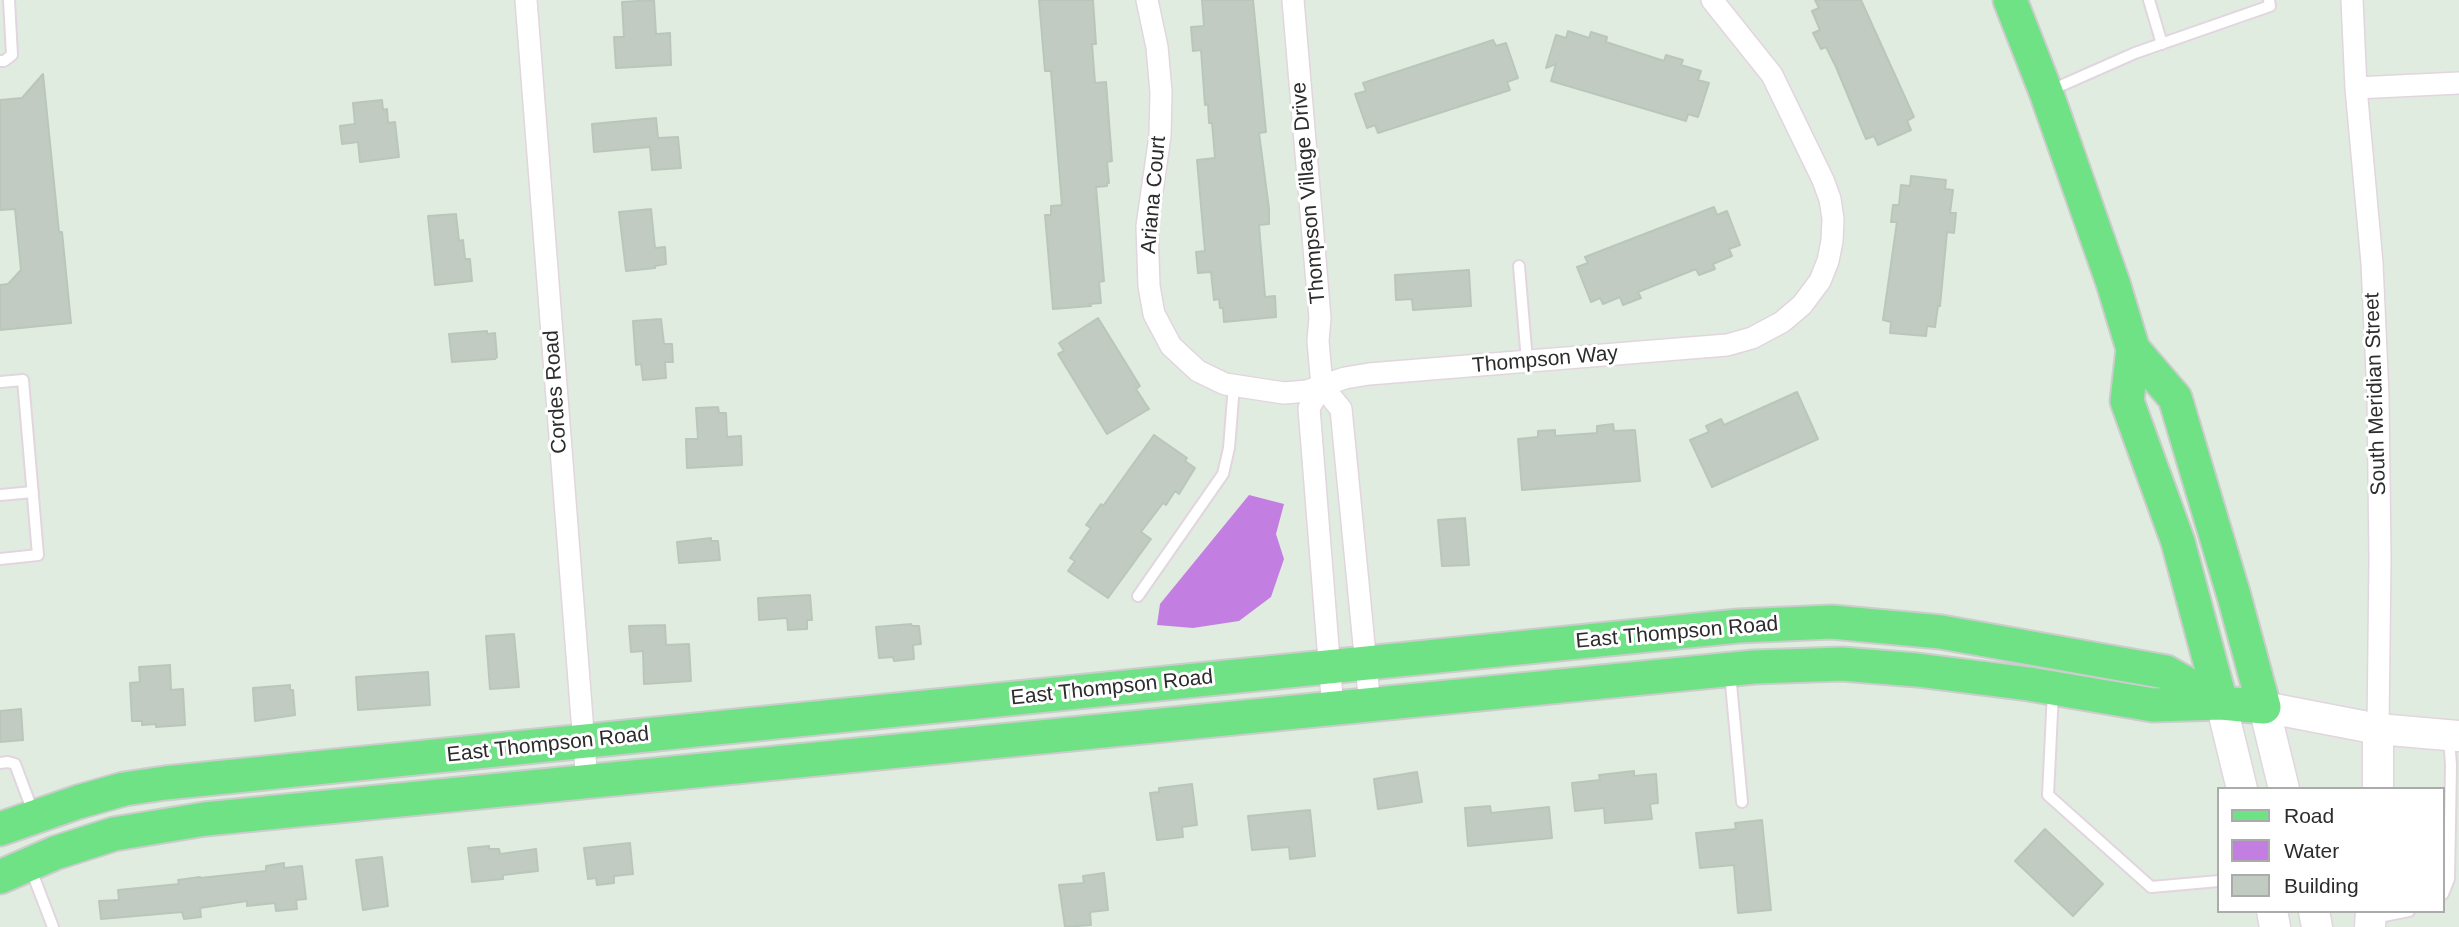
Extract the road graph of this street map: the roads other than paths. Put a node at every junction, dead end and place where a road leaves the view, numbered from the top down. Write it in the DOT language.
graph roads {
  1 [pos="9,0"];
  2 [pos="526,0"];
  3 [pos="1147,0"];
  4 [pos="1293,0"];
  5 [pos="1712,0"];
  6 [pos="2010,0"];
  7 [pos="2149,0"];
  8 [pos="2269,0"];
  9 [pos="2352,0"];
  10 [pos="2162,44"];
  11 [pos="0,61"];
  12 [pos="2459,83"];
  13 [pos="2356,88"];
  14 [pos="2046,92"];
  15 [pos="1519,266"];
  16 [pos="2133,349"];
  17 [pos="1527,361"];
  18 [pos="0,382"];
  19 [pos="1234,385"];
  20 [pos="1322,386"];
  21 [pos="33,492"];
  22 [pos="0,495"];
  23 [pos="0,559"];
  24 [pos="1139,596"];
  25 [pos="1365,663"];
  26 [pos="1329,666"];
  27 [pos="1730,670"];
  28 [pos="2054,688"];
  29 [pos="2221,703"];
  30 [pos="1370,706"];
  31 [pos="2264,707"];
  32 [pos="1333,710"];
  33 [pos="2378,730"];
  34 [pos="2454,736"];
  35 [pos="582,742"];
  36 [pos="0,763"];
  37 [pos="587,783"];
  38 [pos="2242,787"];
  39 [pos="2284,787"];
  40 [pos="2378,787"];
  41 [pos="1742,802"];
  42 [pos="34,816"];
  43 [pos="0,829"];
  44 [pos="14,870"];
  45 [pos="2218,881"];
  46 [pos="2445,889"];
  47 [pos="2400,913"];
  48 [pos="2371,919"];
  49 [pos="53,927"];
  1 -- 11 [label="lane"];
  2 -- 35 [label="street, Cordes Road"];
  3 -- 19 [label="street, Ariana Court"];
  4 -- 20 [label="street, Thompson Village Drive"];
  5 -- 17 [label="street, Thompson Way"];
  6 -- 14 [label="main road"];
  7 -- 10 [label="lane"];
  8 -- 10 [label="lane"];
  9 -- 13 [label="street, South Meridian Street"];
  10 -- 14 [label="lane"];
  12 -- 13 [label="street"];
  13 -- 33 [label="street, South Meridian Street"];
  14 -- 16 [label="main road"];
  15 -- 17 [label="lane"];
  16 -- 29 [label="main road"];
  16 -- 31 [label="main road"];
  17 -- 20 [label="street, Thompson Way"];
  18 -- 21 [label="lane"];
  19 -- 20 [label="street, Ariana Court"];
  19 -- 24 [label="lane"];
  20 -- 25 [label="street, Thompson Village Drive"];
  20 -- 26 [label="street, Thompson Village Drive"];
  21 -- 22 [label="lane"];
  21 -- 23 [label="lane"];
  25 -- 26 [label="main road, East Thompson Road"];
  25 -- 29 [label="main road, East Thompson Road"];
  25 -- 30 [label="street, Thompson Village Drive"];
  26 -- 32 [label="street, Thompson Village Drive"];
  26 -- 35 [label="main road, East Thompson Road"];
  27 -- 28 [label="main road, East Thompson Road"];
  27 -- 30 [label="main road, East Thompson Road"];
  27 -- 41 [label="lane"];
  28 -- 29 [label="main road, East Thompson Road"];
  28 -- 45 [label="lane"];
  29 -- 31 [label="main road, East Thompson Road"];
  29 -- 38 [label="main road"];
  30 -- 32 [label="main road, East Thompson Road"];
  31 -- 33 [label="main road, East Thompson Road"];
  31 -- 39 [label="main road"];
  32 -- 37 [label="main road, East Thompson Road"];
  33 -- 34 [label="main road, East Thompson Road"];
  33 -- 40 [label="main road, South Meridian Street"];
  34 -- 46 [label="lane"];
  35 -- 37 [label="street, Cordes Road"];
  35 -- 42 [label="main road, East Thompson Road"];
  36 -- 42 [label="lane"];
  37 -- 44 [label="main road, East Thompson Road"];
  42 -- 43 [label="main road, East Thompson Road"];
  44 -- 49 [label="lane"];
  47 -- 48 [label="lane"];
}
